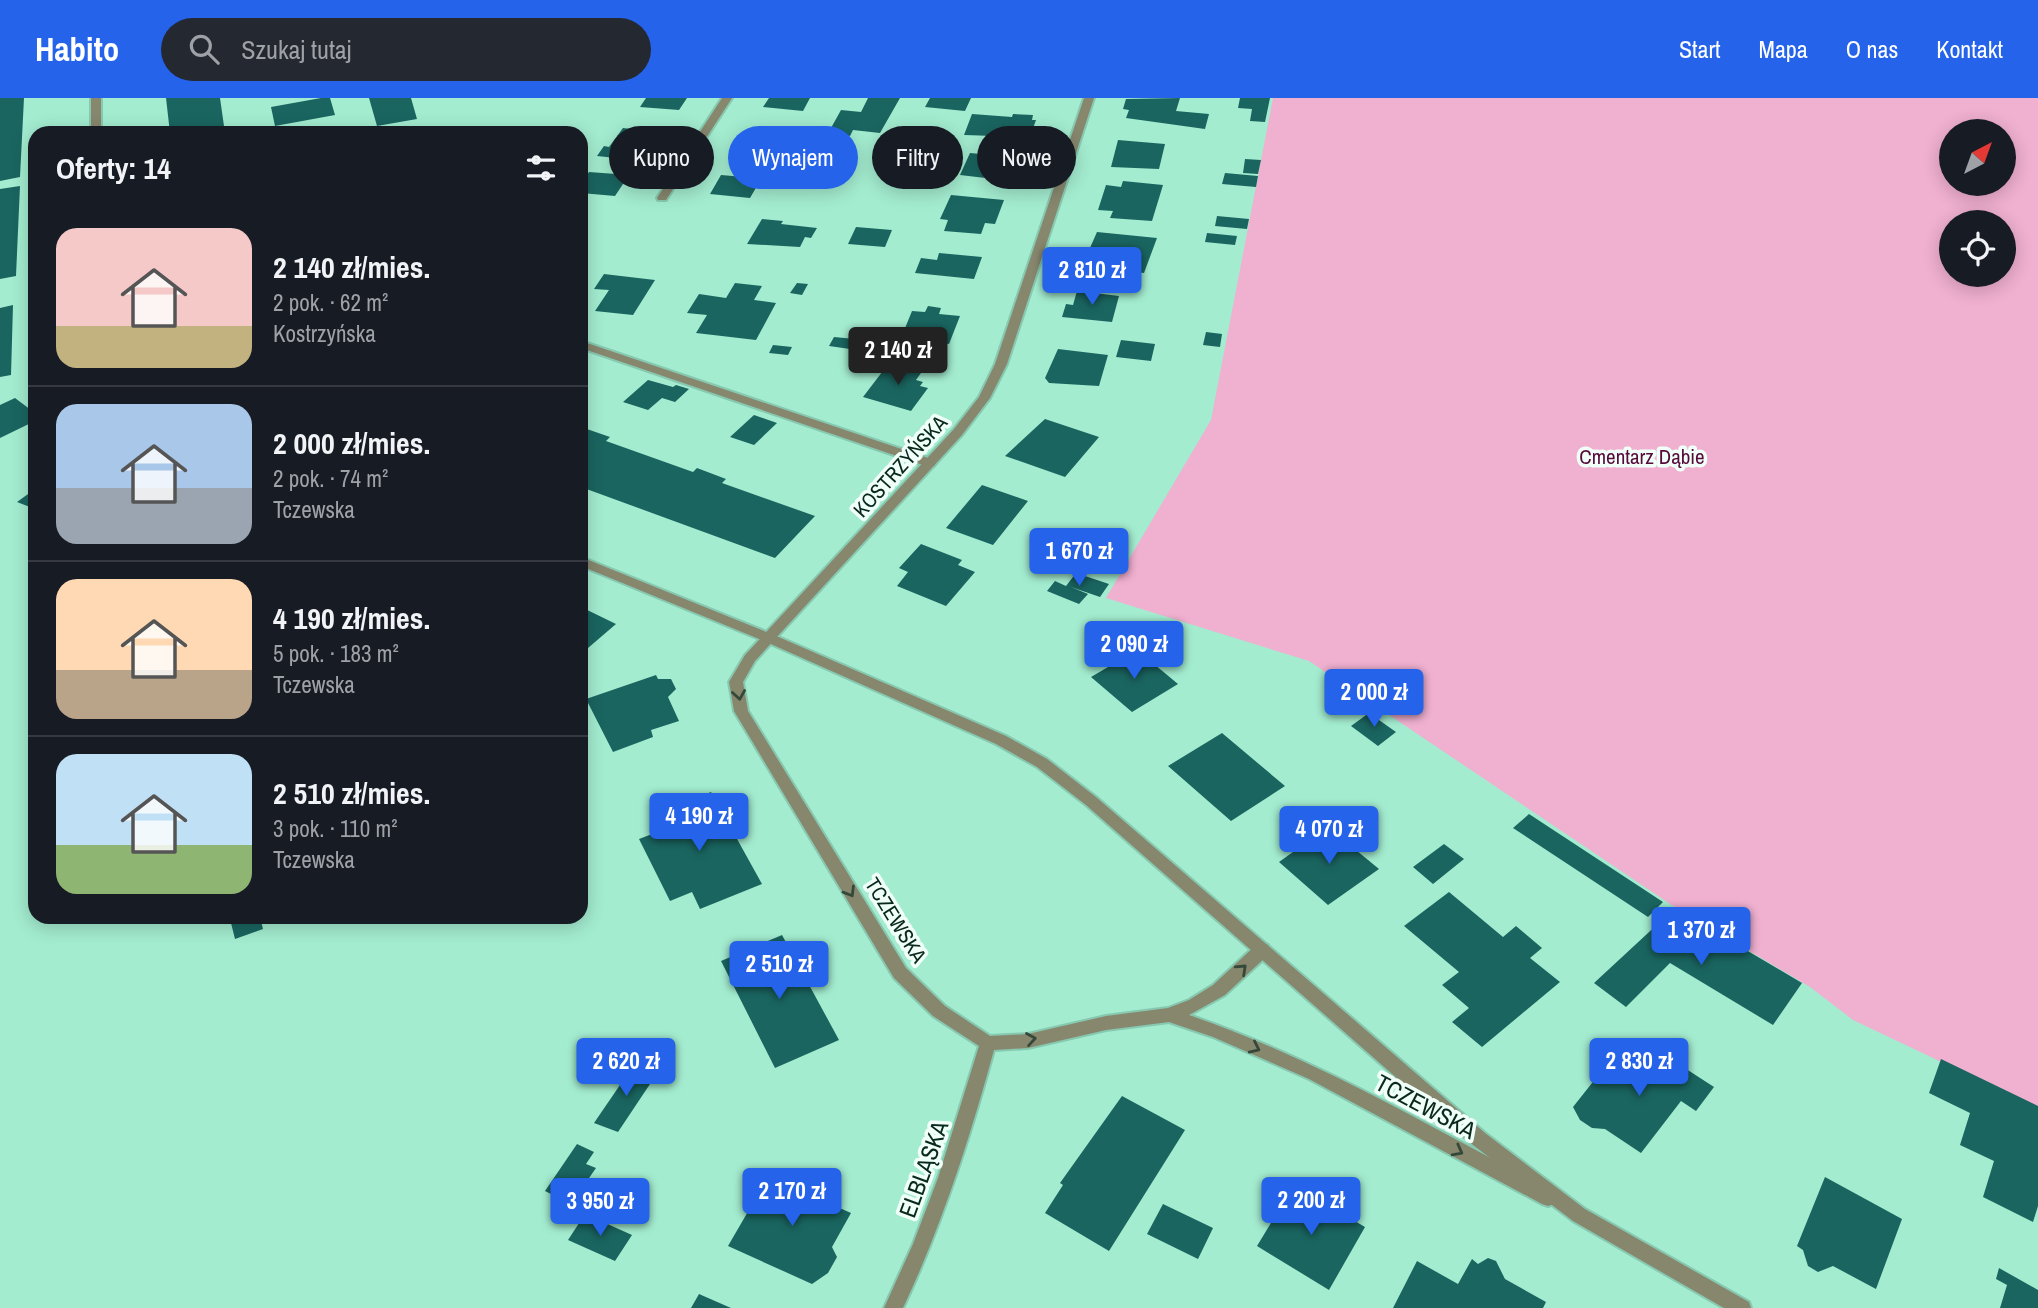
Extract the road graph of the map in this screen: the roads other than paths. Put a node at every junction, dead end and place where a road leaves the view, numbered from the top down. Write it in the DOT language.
graph roads {
  1 [pos="96,98"];
  2 [pos="727,98"];
  3 [pos="1089,98"];
  4 [pos="96,126"];
  5 [pos="662,198"];
  6 [pos="588,346"];
  7 [pos="930,463"];
  8 [pos="588,564"];
  9 [pos="769,638"];
  10 [pos="1262,950"];
  11 [pos="1169,1015"];
  12 [pos="988,1043"];
  13 [pos="1579,1215"];
  14 [pos="893,1308"];
  15 [pos="1742,1308"];
  1 -- 4 [label="street"];
  2 -- 5 [label="street"];
  3 -- 7 [label="street, KOSTRZYŃSKA"];
  6 -- 7 [label="street"];
  7 -- 9 [label="street, KOSTRZYŃSKA"];
  8 -- 9 [label="street, TCZEWSKA"];
  9 -- 10 [label="street, TCZEWSKA"];
  9 -- 12 [label="street, TCZEWSKA, one-way"];
  11 -- 10 [label="street, TCZEWSKA, one-way"];
  10 -- 13 [label="street, TCZEWSKA"];
  12 -- 11 [label="street, TCZEWSKA, one-way"];
  11 -- 13 [label="street, TCZEWSKA, one-way"];
  12 -- 14 [label="street, ELBLĄSKA"];
  13 -- 15 [label="street, TCZEWSKA"];
}
